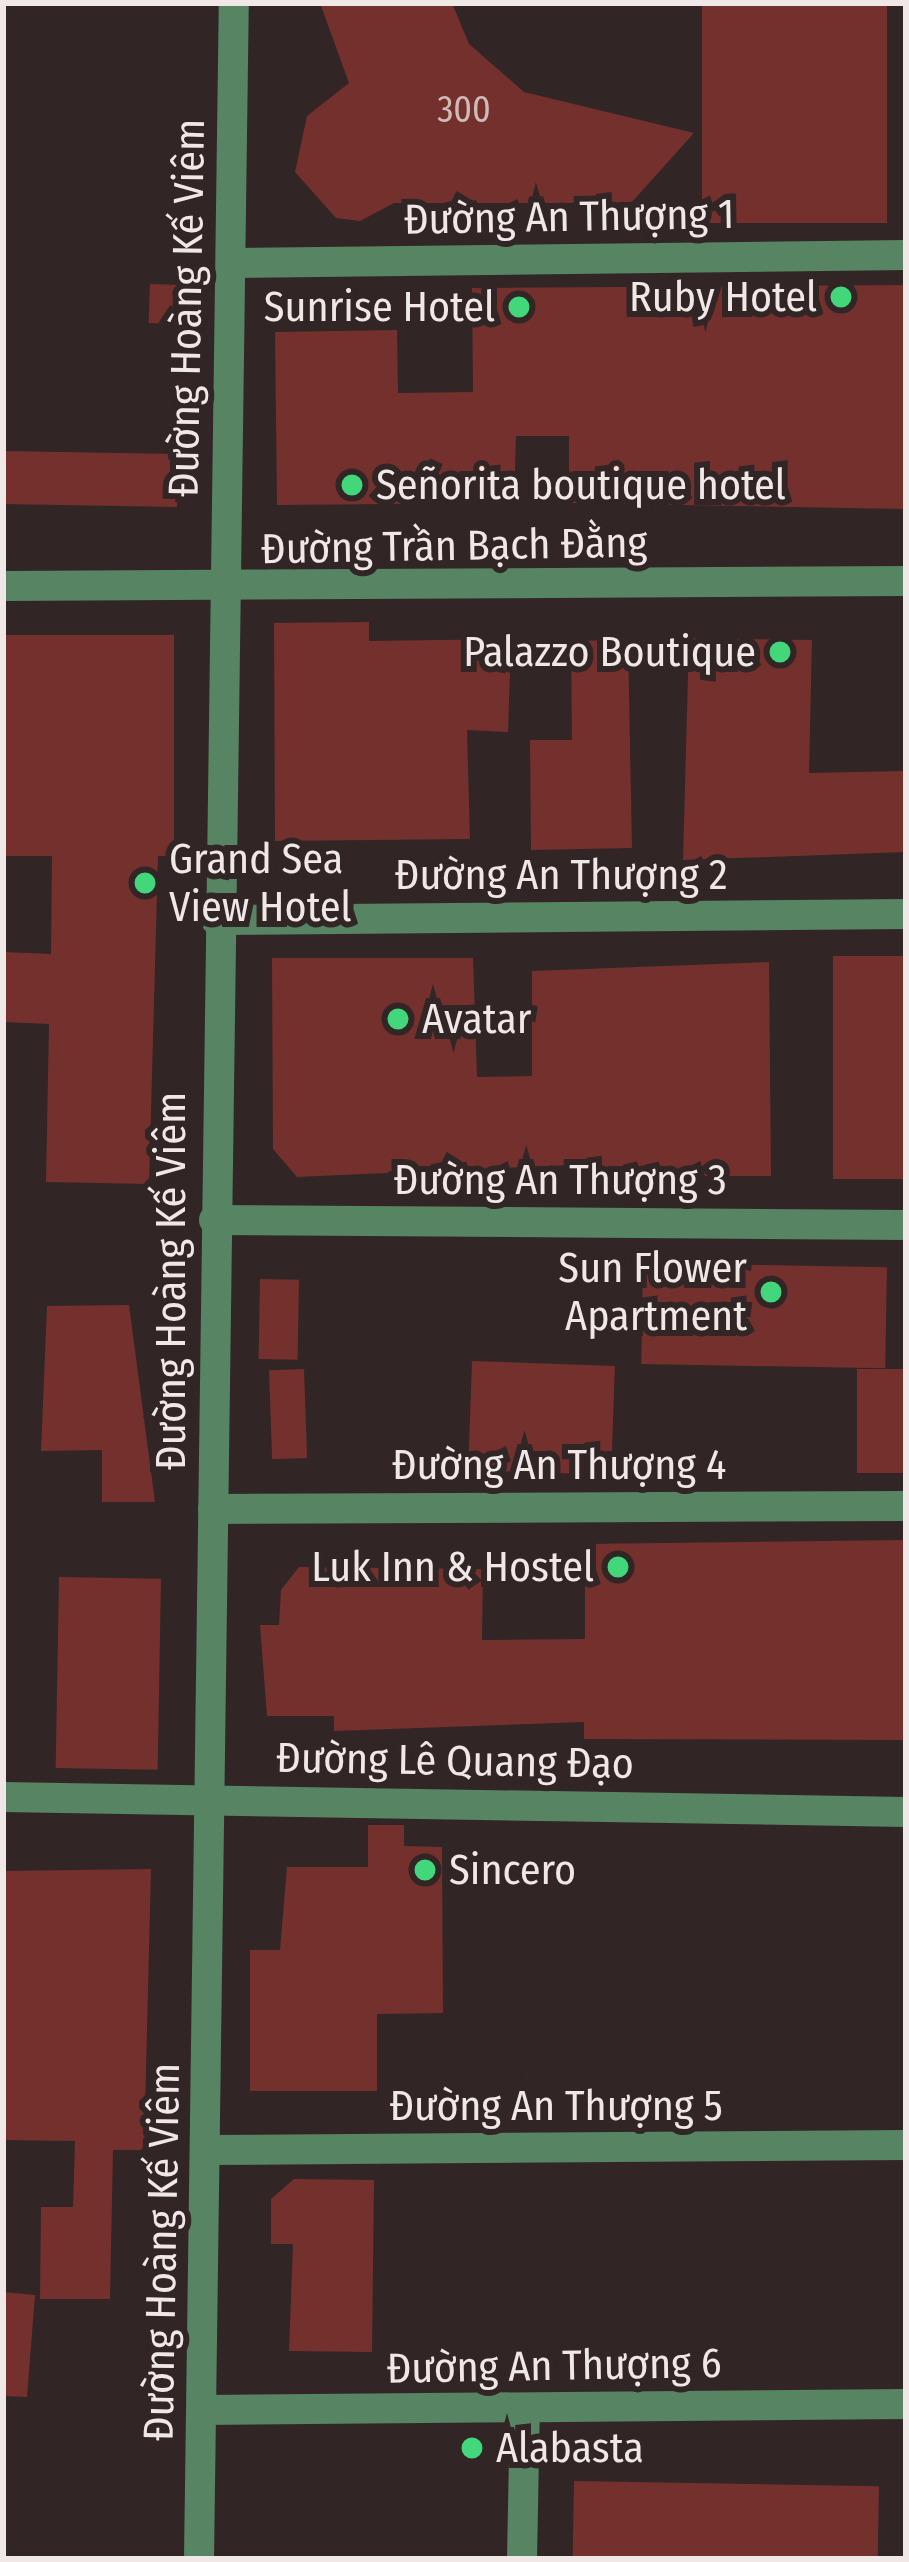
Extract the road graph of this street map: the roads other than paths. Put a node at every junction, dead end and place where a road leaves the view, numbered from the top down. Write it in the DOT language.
graph roads {
  1 [pos="234,3"];
  2 [pos="906,256"];
  3 [pos="233,263"];
  4 [pos="906,581"];
  5 [pos="3,586"];
  6 [pos="221,591"];
  7 [pos="906,914"];
  8 [pos="216,920"];
  9 [pos="214,1220"];
  10 [pos="906,1225"];
  11 [pos="906,1506"];
  12 [pos="213,1509"];
  13 [pos="3,1797"];
  14 [pos="213,1798"];
  15 [pos="906,1813"];
  16 [pos="906,2145"];
  17 [pos="207,2150"];
  18 [pos="906,2404"];
  19 [pos="525,2408"];
  20 [pos="202,2410"];
  21 [pos="199,2559"];
  22 [pos="522,2559"];
  1 -- 3 [label="street, Đường Hoàng Kế Viêm"];
  2 -- 3 [label="street, Đường An Thượng 1"];
  3 -- 6 [label="street, Đường Hoàng Kế Viêm"];
  4 -- 6 [label="street, Đường Trần Bạch Đằng"];
  5 -- 6 [label="street, Đường Trần Bạch Đằng"];
  6 -- 8 [label="street, Đường Hoàng Kế Viêm"];
  7 -- 8 [label="street, Đường An Thượng 2"];
  8 -- 9 [label="street, Đường Hoàng Kế Viêm"];
  9 -- 10 [label="street, Đường An Thượng 3"];
  9 -- 12 [label="street, Đường Hoàng Kế Viêm"];
  11 -- 12 [label="street, Đường An Thượng 4"];
  12 -- 14 [label="street, Đường Hoàng Kế Viêm"];
  13 -- 14 [label="street, Đường Lê Quang Đạo"];
  14 -- 15 [label="street, Đường Lê Quang Đạo"];
  14 -- 17 [label="street, Đường Hoàng Kế Viêm"];
  16 -- 17 [label="street, Đường An Thượng 5"];
  17 -- 20 [label="street, Đường Hoàng Kế Viêm"];
  18 -- 19 [label="street, Đường An Thượng 6"];
  19 -- 20 [label="street, Đường An Thượng 6"];
  19 -- 22 [label="street"];
  20 -- 21 [label="street, Đường Hoàng Kế Viêm"];
}
